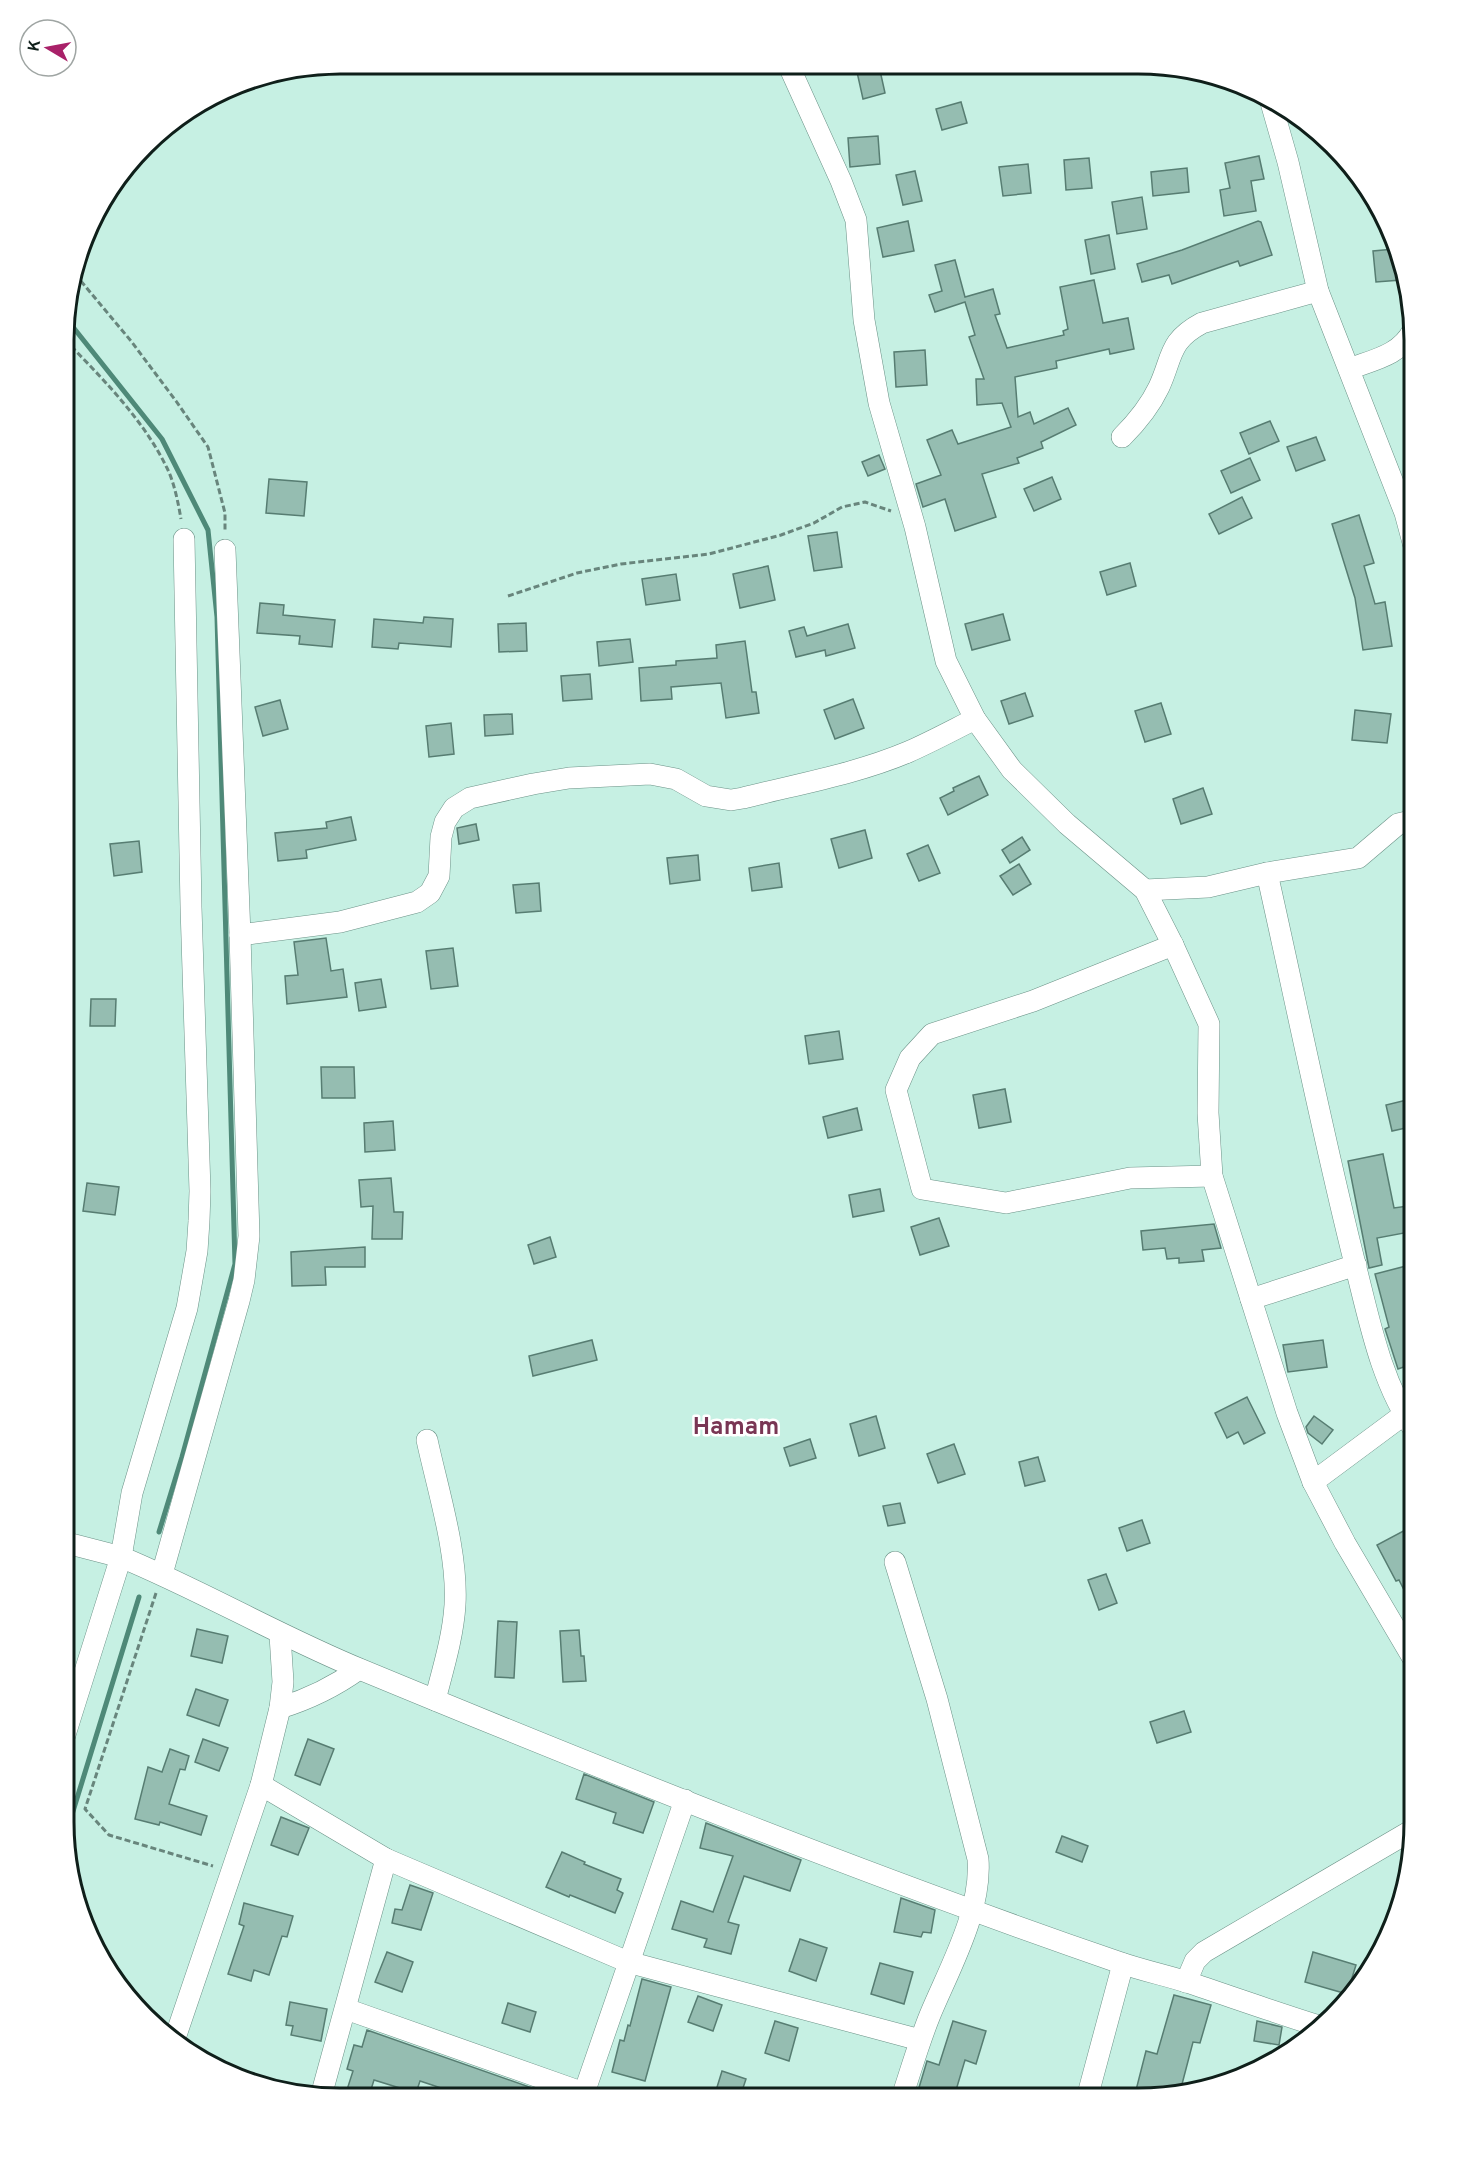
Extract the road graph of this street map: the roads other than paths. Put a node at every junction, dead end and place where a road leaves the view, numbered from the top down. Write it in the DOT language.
graph roads {
  1 [pos="793,74"];
  2 [pos="1273,110"];
  3 [pos="1318,291"];
  4 [pos="1404,343"];
  5 [pos="1349,369"];
  6 [pos="1122,437"];
  7 [pos="1404,510"];
  8 [pos="184,539"];
  9 [pos="225,550"];
  10 [pos="975,718"];
  11 [pos="1404,823"];
  12 [pos="1267,873"];
  13 [pos="1145,890"];
  14 [pos="240,935"];
  15 [pos="1173,945"];
  16 [pos="1212,1176"];
  17 [pos="1356,1265"];
  18 [pos="1251,1299"];
  19 [pos="1404,1404"];
  20 [pos="1404,1422"];
  21 [pos="427,1440"];
  22 [pos="1313,1482"];
  23 [pos="74,1545"];
  24 [pos="121,1557"];
  25 [pos="895,1562"];
  26 [pos="162,1574"];
  27 [pos="280,1635"];
  28 [pos="1404,1643"];
  29 [pos="359,1669"];
  30 [pos="435,1700"];
  31 [pos="74,1706"];
  32 [pos="280,1708"];
  33 [pos="261,1785"];
  34 [pos="685,1800"];
  35 [pos="1404,1835"];
  36 [pos="386,1859"];
  37 [pos="973,1911"];
  38 [pos="628,1962"];
  39 [pos="1123,1964"];
  40 [pos="1186,1982"];
  41 [pos="346,2009"];
  42 [pos="1311,2023"];
  43 [pos="177,2031"];
  44 [pos="920,2040"];
  45 [pos="324,2087"];
  46 [pos="565,2088"];
  47 [pos="586,2088"];
  48 [pos="905,2088"];
  49 [pos="1090,2088"];
  1 -- 10 [label="street"];
  2 -- 3 [label="street"];
  3 -- 5 [label="street"];
  3 -- 6 [label="street"];
  4 -- 5 [label="street"];
  5 -- 7 [label="street"];
  8 -- 24 [label="street"];
  9 -- 14 [label="street"];
  10 -- 13 [label="street"];
  10 -- 14 [label="street"];
  11 -- 12 [label="street"];
  12 -- 13 [label="street"];
  12 -- 17 [label="street"];
  13 -- 15 [label="street"];
  14 -- 26 [label="street"];
  15 -- 16 [label="street"];
  15 -- 16 [label="street"];
  16 -- 18 [label="street"];
  17 -- 18 [label="street"];
  17 -- 19 [label="street"];
  18 -- 22 [label="street"];
  20 -- 22 [label="street"];
  21 -- 30 [label="street"];
  22 -- 28 [label="street"];
  23 -- 24 [label="street"];
  24 -- 26 [label="street"];
  24 -- 31 [label="street"];
  25 -- 37 [label="street"];
  26 -- 27 [label="street"];
  27 -- 29 [label="street"];
  27 -- 32 [label="street"];
  29 -- 30 [label="street"];
  29 -- 32 [label="street"];
  30 -- 34 [label="street"];
  32 -- 33 [label="street"];
  33 -- 36 [label="street"];
  33 -- 43 [label="street"];
  34 -- 37 [label="street"];
  34 -- 38 [label="street"];
  35 -- 40 [label="street"];
  36 -- 38 [label="street"];
  36 -- 41 [label="street"];
  37 -- 39 [label="street"];
  37 -- 44 [label="street"];
  38 -- 44 [label="street"];
  38 -- 47 [label="street"];
  39 -- 40 [label="street"];
  39 -- 49 [label="street"];
  40 -- 42 [label="street"];
  41 -- 45 [label="street"];
  41 -- 46 [label="street"];
  44 -- 48 [label="street"];
}
